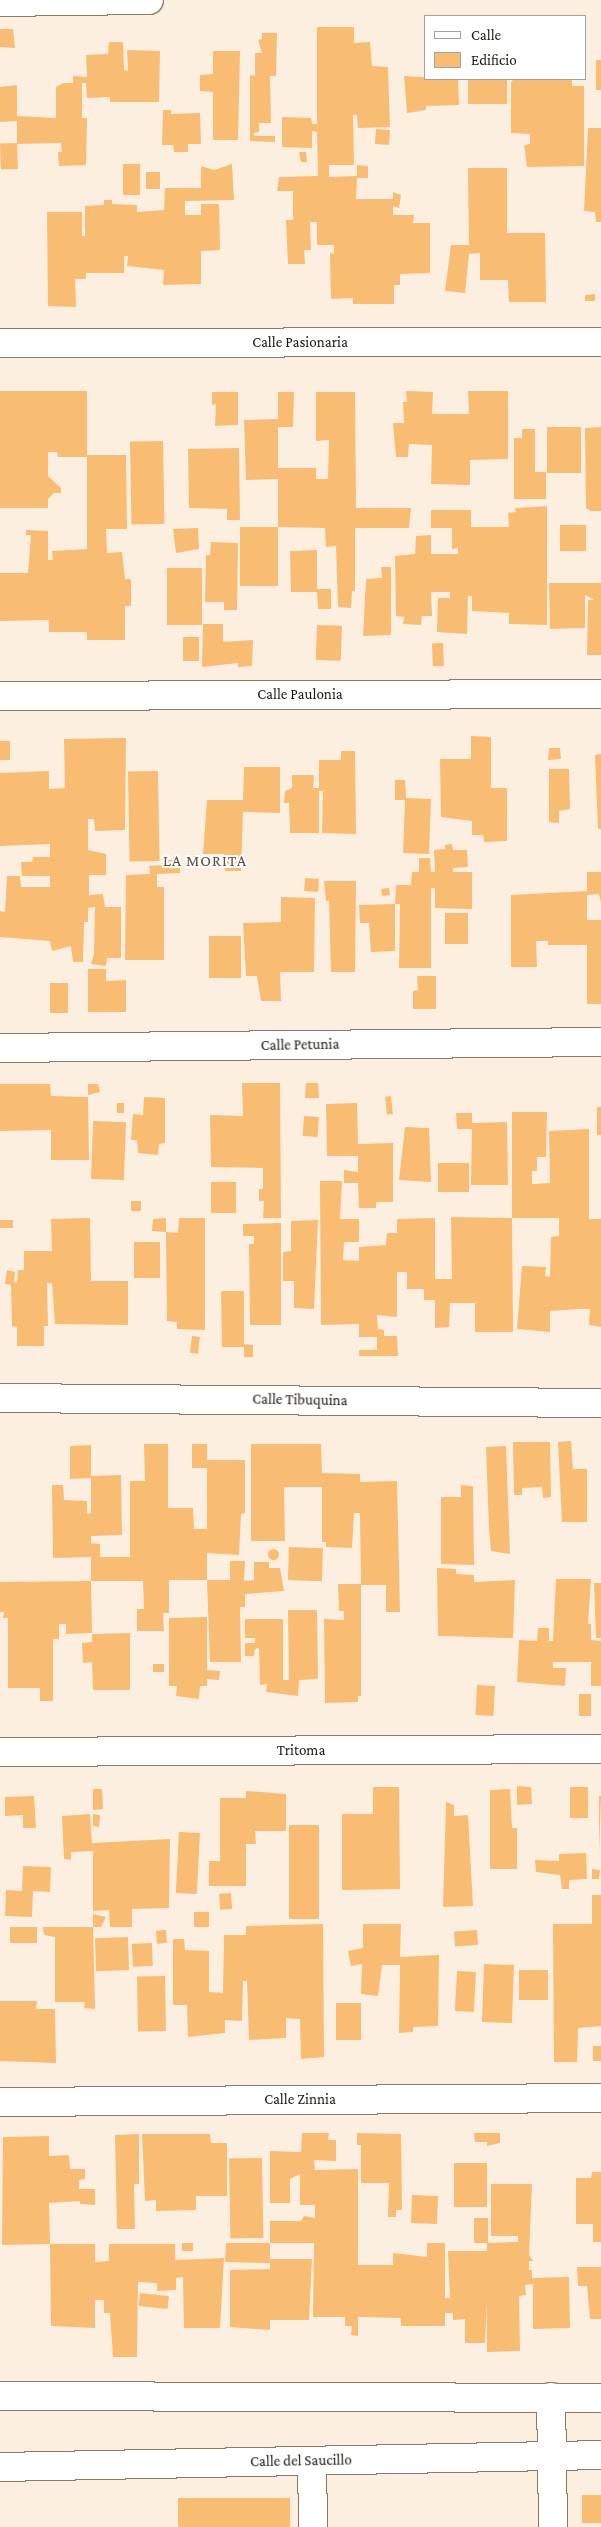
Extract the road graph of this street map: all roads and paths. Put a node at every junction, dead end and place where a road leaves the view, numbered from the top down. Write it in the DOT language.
graph roads {
  1 [pos="149,0"];
  2 [pos="0,2"];
  3 [pos="601,342"];
  4 [pos="0,343"];
  5 [pos="601,694"];
  6 [pos="0,696"];
  7 [pos="601,1042"];
  8 [pos="0,1048"];
  9 [pos="0,1398"];
  10 [pos="601,1403"];
  11 [pos="601,1750"];
  12 [pos="0,1752"];
  13 [pos="601,2098"];
  14 [pos="0,2102"];
  15 [pos="0,2396"];
  16 [pos="551,2398"];
  17 [pos="601,2398"];
  18 [pos="601,2455"];
  19 [pos="552,2457"];
  20 [pos="312,2461"];
  21 [pos="0,2467"];
  22 [pos="313,2527"];
  23 [pos="553,2527"];
  1 -- 2 [label="street"];
  3 -- 4 [label="street, Calle Pasionaria"];
  5 -- 6 [label="street, Calle Paulonia"];
  7 -- 8 [label="street, Calle Petunia"];
  9 -- 10 [label="street, Calle Tibuquina"];
  11 -- 12 [label="street, Tritoma"];
  13 -- 14 [label="street, Calle Zinnia"];
  15 -- 16 [label="street"];
  16 -- 17 [label="street"];
  16 -- 19 [label="street"];
  18 -- 19 [label="street, Calle del Saucillo"];
  19 -- 20 [label="street, Calle del Saucillo"];
  19 -- 23 [label="street"];
  20 -- 21 [label="street, Calle del Saucillo"];
  20 -- 22 [label="street"];
}
